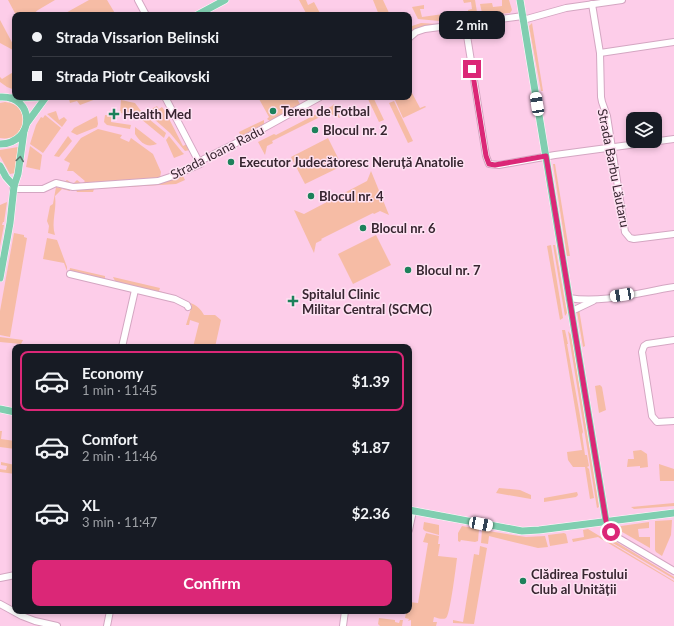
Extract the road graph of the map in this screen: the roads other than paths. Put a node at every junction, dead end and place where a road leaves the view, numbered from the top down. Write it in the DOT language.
graph roads {
  1 [pos="138,0"];
  2 [pos="225,0"];
  3 [pos="520,0"];
  4 [pos="622,0"];
  5 [pos="580,3"];
  6 [pos="592,4"];
  7 [pos="144,12"];
  8 [pos="203,12"];
  9 [pos="523,18"];
  10 [pos="465,23"];
  11 [pos="412,36"];
  12 [pos="674,42"];
  13 [pos="600,53"];
  14 [pos="0,97"];
  15 [pos="11,98"];
  16 [pos="14,100"];
  17 [pos="43,100"];
  18 [pos="167,100"];
  19 [pos="315,100"];
  20 [pos="27,123"];
  21 [pos="24,131"];
  22 [pos="674,139"];
  23 [pos="0,144"];
  24 [pos="613,147"];
  25 [pos="546,156"];
  26 [pos="200,164"];
  27 [pos="0,166"];
  28 [pos="13,187"];
  29 [pos="674,234"];
  30 [pos="70,274"];
  31 [pos="0,278"];
  32 [pos="674,287"];
  33 [pos="135,290"];
  34 [pos="569,298"];
  35 [pos="596,300"];
  36 [pos="188,307"];
  37 [pos="572,311"];
  38 [pos="674,340"];
  39 [pos="123,344"];
  40 [pos="0,409"];
  41 [pos="12,411"];
  42 [pos="674,421"];
  43 [pos="412,511"];
  44 [pos="674,512"];
  45 [pos="606,521"];
  46 [pos="674,571"];
  47 [pos="12,576"];
  48 [pos="0,578"];
  49 [pos="0,604"];
  50 [pos="12,611"];
  51 [pos="18,614"];
  52 [pos="109,614"];
  53 [pos="345,614"];
  54 [pos="57,626"];
  55 [pos="107,626"];
  56 [pos="343,626"];
  1 -- 7 [label="street"];
  2 -- 8 [label="main road"];
  3 -- 9 [label="main road"];
  4 -- 6 [label="street"];
  5 -- 6 [label="street"];
  5 -- 9 [label="street"];
  6 -- 13 [label="street, Strada Barbu Lăutaru"];
  9 -- 10 [label="street"];
  9 -- 25 [label="main road"];
  10 -- 11 [label="street"];
  10 -- 25 [label="street"];
  12 -- 13 [label="street"];
  13 -- 24 [label="street, Strada Barbu Lăutaru"];
  14 -- 15 [label="main road"];
  16 -- 20 [label="main road"];
  17 -- 20 [label="main road"];
  18 -- 26 [label="street"];
  19 -- 26 [label="street, Strada Ioana Radu"];
  20 -- 21 [label="main road"];
  21 -- 23 [label="main road"];
  28 -- 21 [label="main road, one-way"];
  22 -- 24 [label="street"];
  24 -- 25 [label="street"];
  24 -- 29 [label="street, Strada Barbu Lăutaru"];
  25 -- 34 [label="main road"];
  26 -- 28 [label="street, Strada Ioana Radu"];
  27 -- 28 [label="main road"];
  28 -- 31 [label="main road"];
  30 -- 33 [label="street"];
  32 -- 35 [label="street"];
  33 -- 36 [label="street"];
  33 -- 39 [label="street"];
  34 -- 35 [label="street"];
  34 -- 37 [label="main road"];
  35 -- 37 [label="street"];
  37 -- 45 [label="main road"];
  38 -- 42 [label="street"];
  40 -- 41 [label="main road"];
  43 -- 45 [label="main road"];
  44 -- 45 [label="main road"];
  45 -- 46 [label="street"];
  47 -- 48 [label="street"];
  49 -- 50 [label="street"];
  51 -- 54 [label="street"];
  52 -- 55 [label="street"];
  53 -- 56 [label="street"];
}
